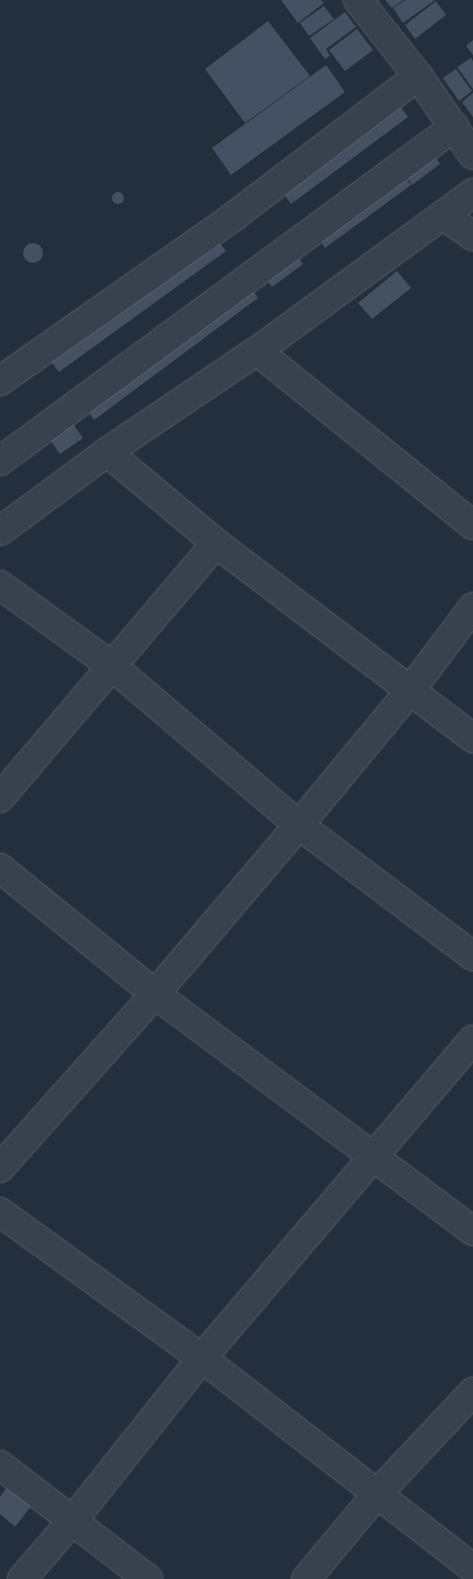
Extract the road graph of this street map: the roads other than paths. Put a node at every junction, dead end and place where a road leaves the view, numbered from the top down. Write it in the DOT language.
graph roads {
  1 [pos="358,0"];
  2 [pos="418,76"];
  3 [pos="454,127"];
  4 [pos="473,155"];
  5 [pos="473,193"];
  6 [pos="443,214"];
  7 [pos="473,236"];
  8 [pos="257,351"];
  9 [pos="0,381"];
  10 [pos="107,452"];
  11 [pos="0,461"];
  12 [pos="473,525"];
  13 [pos="0,531"];
  14 [pos="216,543"];
  15 [pos="0,585"];
  16 [pos="473,607"];
  17 [pos="112,666"];
  18 [pos="410,691"];
  19 [pos="473,738"];
  20 [pos="0,798"];
  21 [pos="299,825"];
  22 [pos="0,868"];
  23 [pos="473,956"];
  24 [pos="155,994"];
  25 [pos="473,1040"];
  26 [pos="373,1157"];
  27 [pos="0,1168"];
  28 [pos="0,1212"];
  29 [pos="473,1231"];
  30 [pos="202,1358"];
  31 [pos="473,1392"];
  32 [pos="0,1465"];
  33 [pos="378,1493"];
  34 [pos="73,1520"];
  35 [pos="473,1568"];
  36 [pos="22,1579"];
  37 [pos="148,1579"];
  38 [pos="306,1579"];
  1 -- 2 [label="street"];
  2 -- 3 [label="street"];
  2 -- 9 [label="street"];
  3 -- 4 [label="street"];
  3 -- 11 [label="street"];
  5 -- 6 [label="street"];
  6 -- 7 [label="street"];
  6 -- 8 [label="street"];
  8 -- 10 [label="street"];
  8 -- 12 [label="street"];
  10 -- 13 [label="street"];
  10 -- 14 [label="street"];
  14 -- 17 [label="street"];
  14 -- 18 [label="street"];
  15 -- 17 [label="street"];
  16 -- 18 [label="street"];
  17 -- 20 [label="street"];
  17 -- 21 [label="street"];
  18 -- 19 [label="street"];
  18 -- 21 [label="street"];
  21 -- 23 [label="street"];
  21 -- 24 [label="street"];
  22 -- 24 [label="street"];
  24 -- 26 [label="street"];
  24 -- 27 [label="street"];
  25 -- 26 [label="street"];
  26 -- 29 [label="street"];
  26 -- 30 [label="street"];
  28 -- 30 [label="street"];
  30 -- 33 [label="street"];
  30 -- 34 [label="street"];
  31 -- 33 [label="street"];
  32 -- 34 [label="street"];
  33 -- 35 [label="street"];
  33 -- 38 [label="street"];
  34 -- 36 [label="street"];
  34 -- 37 [label="street"];
}
